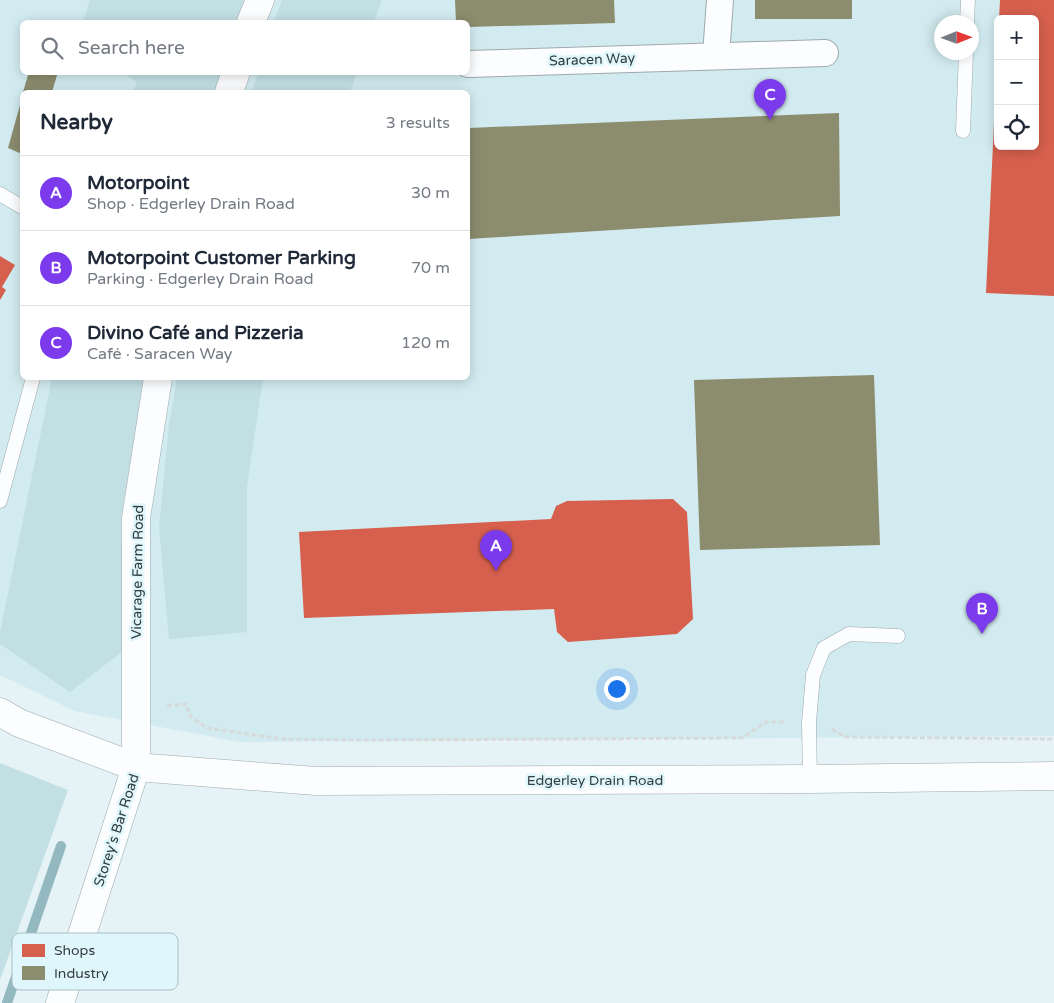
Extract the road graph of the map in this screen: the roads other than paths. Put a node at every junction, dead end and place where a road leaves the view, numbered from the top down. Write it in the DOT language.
graph roads {
  1 [pos="260,0"];
  2 [pos="720,0"];
  3 [pos="968,0"];
  4 [pos="967,15"];
  5 [pos="252,20"];
  6 [pos="825,53"];
  7 [pos="716,55"];
  8 [pos="966,60"];
  9 [pos="470,64"];
  10 [pos="235,75"];
  11 [pos="230,90"];
  12 [pos="963,131"];
  13 [pos="0,194"];
  14 [pos="20,205"];
  15 [pos="32,380"];
  16 [pos="158,380"];
  17 [pos="0,501"];
  18 [pos="898,636"];
  19 [pos="0,712"];
  20 [pos="136,767"];
  21 [pos="1054,776"];
  22 [pos="810,779"];
  23 [pos="83,933"];
  24 [pos="64,990"];
  25 [pos="60,1003"];
  1 -- 5 [label="street"];
  2 -- 7 [label="street"];
  3 -- 4 [label="lane"];
  6 -- 7 [label="street, Saracen Way"];
  7 -- 9 [label="street, Saracen Way"];
  8 -- 12 [label="lane"];
  10 -- 11 [label="street"];
  13 -- 14 [label="lane"];
  15 -- 17 [label="lane"];
  16 -- 20 [label="street, Vicarage Farm Road"];
  18 -- 22 [label="lane"];
  19 -- 20 [label="street, Storey's Bar Road"];
  20 -- 22 [label="street, Edgerley Drain Road"];
  20 -- 23 [label="street, Storey's Bar Road"];
  21 -- 22 [label="street, Edgerley Drain Road"];
  24 -- 25 [label="street, Storey's Bar Road"];
}
